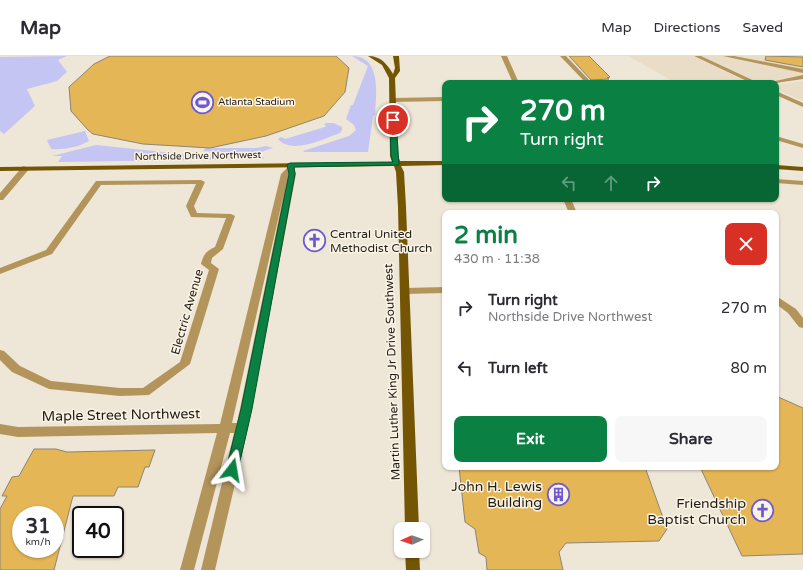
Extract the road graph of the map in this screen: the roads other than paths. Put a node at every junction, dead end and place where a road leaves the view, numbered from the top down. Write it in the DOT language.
graph roads {
  1 [pos="373,56"];
  2 [pos="396,56"];
  3 [pos="504,56"];
  4 [pos="563,56"];
  5 [pos="697,56"];
  6 [pos="726,56"];
  7 [pos="803,71"];
  8 [pos="803,77"];
  9 [pos="392,78"];
  10 [pos="515,80"];
  11 [pos="586,80"];
  12 [pos="749,80"];
  13 [pos="779,81"];
  14 [pos="779,93"];
  15 [pos="442,99"];
  16 [pos="393,100"];
  17 [pos="803,105"];
  18 [pos="779,139"];
  19 [pos="803,146"];
  20 [pos="442,163"];
  21 [pos="397,164"];
  22 [pos="779,166"];
  23 [pos="290,167"];
  24 [pos="26,168"];
  25 [pos="0,169"];
  26 [pos="803,169"];
  27 [pos="779,181"];
  28 [pos="803,183"];
  29 [pos="0,198"];
  30 [pos="0,272"];
  31 [pos="442,290"];
  32 [pos="405,291"];
  33 [pos="779,301"];
  34 [pos="803,325"];
  35 [pos="0,354"];
  36 [pos="225,428"];
  37 [pos="242,428"];
  38 [pos="0,429"];
  39 [pos="412,522"];
  40 [pos="412,558"];
  41 [pos="187,570"];
  42 [pos="208,570"];
  43 [pos="413,570"];
  1 -- 9 [label="main road"];
  2 -- 9 [label="main road, Martin Luther King Jr Drive Southwest"];
  3 -- 10 [label="street"];
  4 -- 11 [label="street"];
  5 -- 12 [label="street"];
  6 -- 7 [label="street"];
  8 -- 13 [label="street"];
  9 -- 16 [label="main road, Martin Luther King Jr Drive Southwest"];
  14 -- 17 [label="street"];
  15 -- 16 [label="street"];
  16 -- 21 [label="main road, Martin Luther King Jr Drive Southwest"];
  18 -- 19 [label="street"];
  20 -- 21 [label="main road, Northside Drive Northwest"];
  21 -- 23 [label="main road, Northside Drive Northwest"];
  21 -- 32 [label="main road, Martin Luther King Jr Drive Southwest"];
  22 -- 26 [label="main road"];
  23 -- 24 [label="main road, Northside Drive Northwest"];
  23 -- 36 [label="street"];
  23 -- 37 [label="street"];
  24 -- 25 [label="main road, Northside Drive Northwest"];
  24 -- 29 [label="street"];
  27 -- 28 [label="street"];
  30 -- 35 [label="street, Electric Avenue"];
  31 -- 32 [label="street"];
  32 -- 39 [label="main road, Martin Luther King Jr Drive Southwest"];
  33 -- 34 [label="street"];
  36 -- 37 [label="street, Maple Street Northwest"];
  36 -- 38 [label="street, Maple Street Northwest"];
  36 -- 41 [label="street"];
  37 -- 42 [label="street"];
  40 -- 43 [label="main road"];
}
